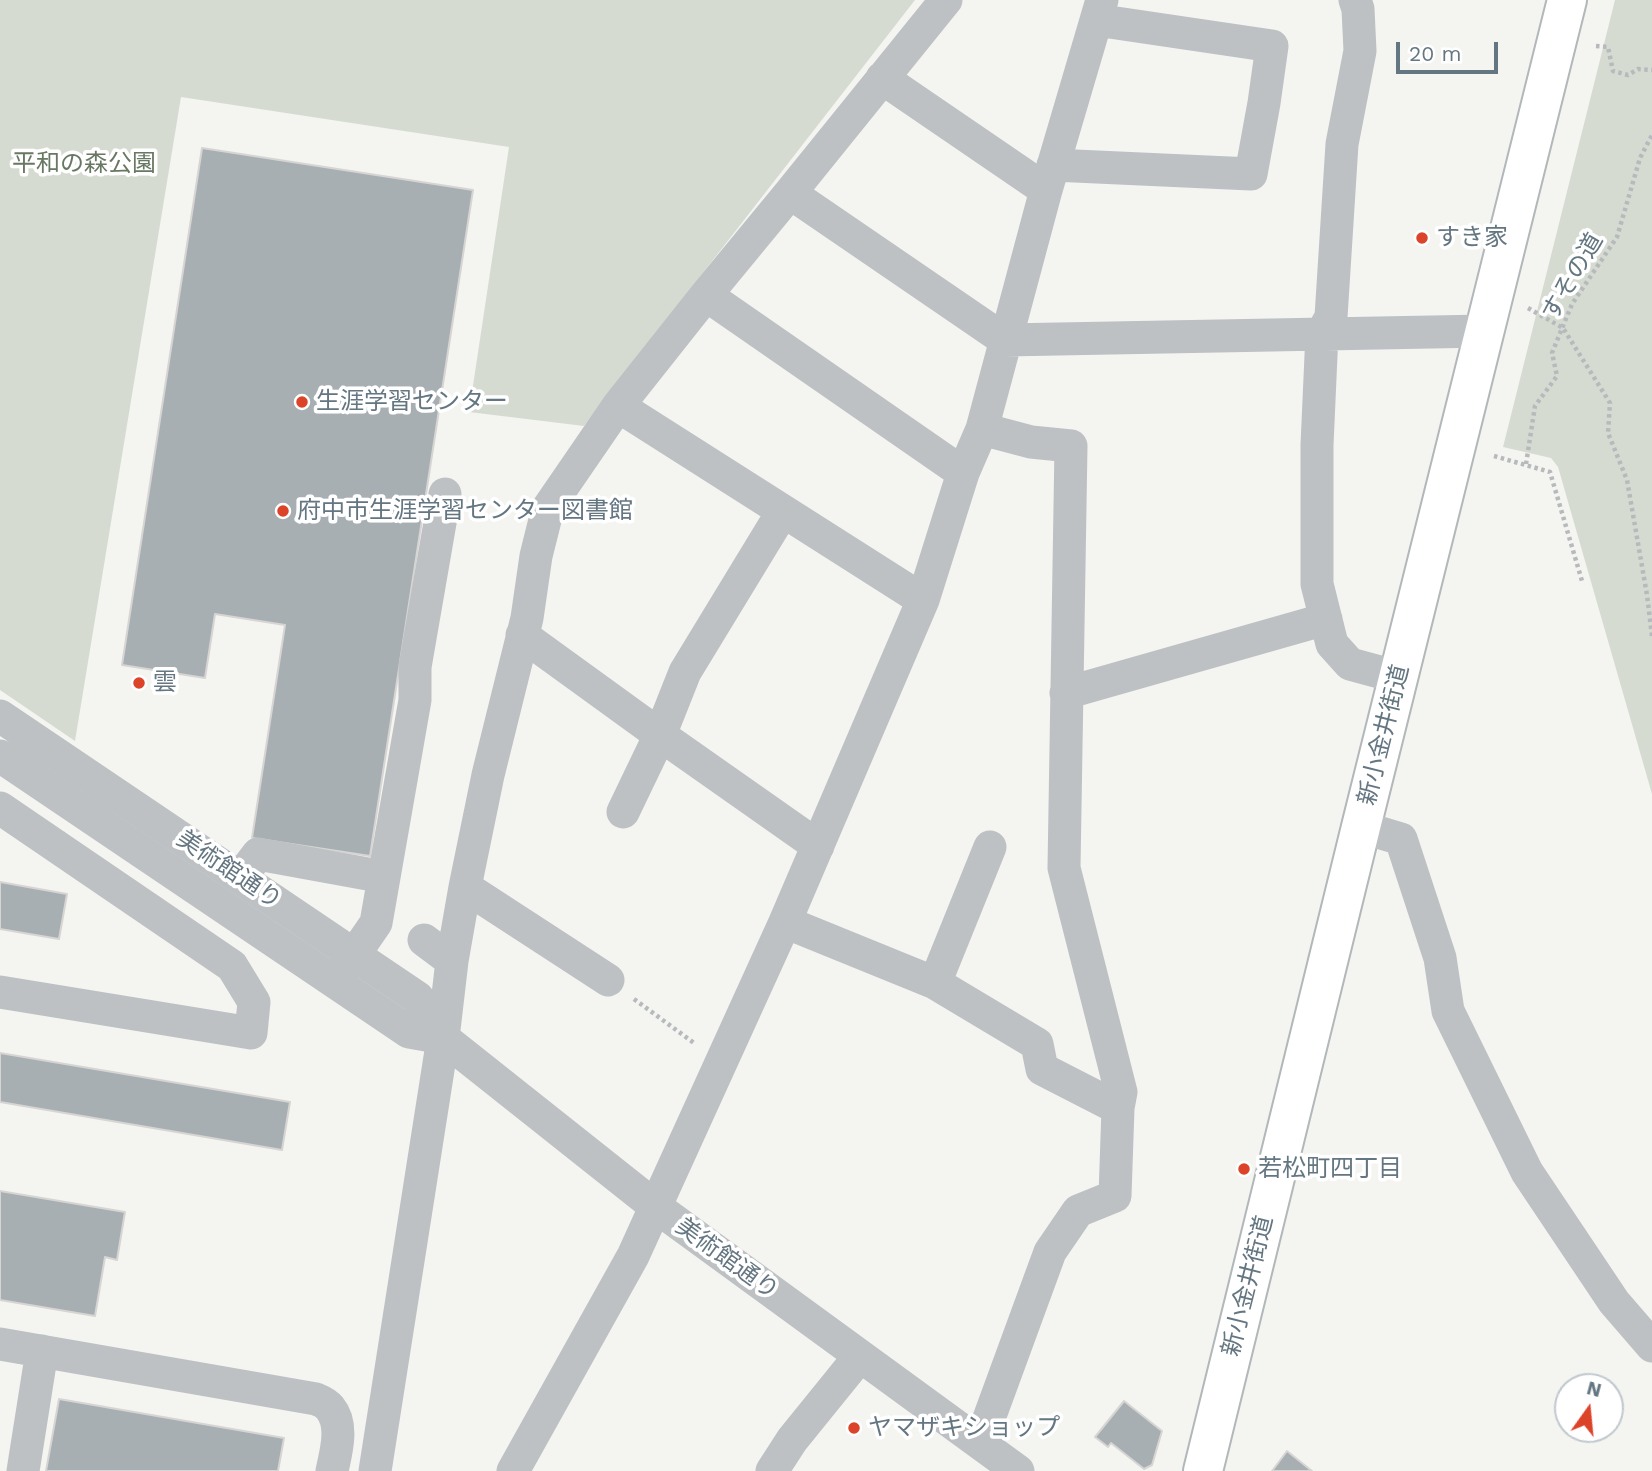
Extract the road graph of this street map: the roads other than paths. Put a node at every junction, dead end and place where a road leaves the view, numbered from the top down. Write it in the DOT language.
graph roads {
  1 [pos="946,0"];
  2 [pos="1355,0"];
  3 [pos="1567,0"];
  4 [pos="1099,10"];
  5 [pos="882,78"];
  6 [pos="1050,177"];
  7 [pos="790,194"];
  8 [pos="706,295"];
  9 [pos="1485,331"];
  10 [pos="1322,333"];
  11 [pos="1005,341"];
  12 [pos="618,405"];
  13 [pos="982,429"];
  14 [pos="963,473"];
  15 [pos="445,494"];
  16 [pos="783,511"];
  17 [pos="923,600"];
  18 [pos="1326,619"];
  19 [pos="522,635"];
  20 [pos="1398,677"];
  21 [pos="1066,693"];
  22 [pos="0,716"];
  23 [pos="660,735"];
  24 [pos="31,737"];
  25 [pos="4,767"];
  26 [pos="0,808"];
  27 [pos="623,812"];
  28 [pos="1361,827"];
  29 [pos="818,846"];
  30 [pos="989,847"];
  31 [pos="384,877"];
  32 [pos="240,878"];
  33 [pos="465,887"];
  34 [pos="785,922"];
  35 [pos="424,940"];
  36 [pos="354,954"];
  37 [pos="452,961"];
  38 [pos="608,980"];
  39 [pos="336,982"];
  40 [pos="935,983"];
  41 [pos="0,992"];
  42 [pos="443,1038"];
  43 [pos="1118,1108"];
  44 [pos="656,1207"];
  45 [pos="0,1344"];
  46 [pos="1652,1346"];
  47 [pos="42,1352"];
  48 [pos="860,1356"];
  49 [pos="980,1443"];
  50 [pos="23,1471"];
  51 [pos="332,1471"];
  52 [pos="375,1471"];
  53 [pos="513,1471"];
  54 [pos="772,1471"];
  55 [pos="1018,1471"];
  56 [pos="1203,1471"];
  1 -- 5 [label="street"];
  2 -- 10 [label="street"];
  3 -- 9 [label="main road, 新小金井街道"];
  4 -- 6 [label="street"];
  4 -- 6 [label="street"];
  5 -- 6 [label="street"];
  5 -- 7 [label="street"];
  6 -- 11 [label="street"];
  7 -- 8 [label="street"];
  7 -- 11 [label="street"];
  8 -- 12 [label="street"];
  8 -- 14 [label="street"];
  9 -- 10 [label="street"];
  9 -- 20 [label="main road, 新小金井街道"];
  10 -- 11 [label="street"];
  10 -- 18 [label="street"];
  11 -- 13 [label="street"];
  12 -- 16 [label="street"];
  12 -- 19 [label="street"];
  13 -- 14 [label="street"];
  13 -- 21 [label="street"];
  14 -- 17 [label="street"];
  15 -- 31 [label="street"];
  16 -- 17 [label="street"];
  16 -- 23 [label="street"];
  17 -- 29 [label="street"];
  18 -- 20 [label="street"];
  18 -- 21 [label="street"];
  19 -- 23 [label="street"];
  19 -- 33 [label="street"];
  20 -- 28 [label="main road, 新小金井街道"];
  21 -- 43 [label="street"];
  22 -- 24 [label="street, 美術館通り"];
  23 -- 27 [label="street"];
  23 -- 29 [label="street"];
  24 -- 25 [label="street"];
  24 -- 32 [label="street, 美術館通り"];
  25 -- 39 [label="street, 美術館通り"];
  26 -- 41 [label="street"];
  28 -- 46 [label="street"];
  28 -- 56 [label="main road, 新小金井街道"];
  29 -- 34 [label="street"];
  30 -- 40 [label="street"];
  31 -- 32 [label="street"];
  31 -- 36 [label="street"];
  32 -- 36 [label="street, 美術館通り"];
  33 -- 37 [label="street"];
  33 -- 38 [label="street"];
  34 -- 40 [label="street"];
  34 -- 44 [label="street"];
  35 -- 37 [label="street"];
  36 -- 39 [label="street"];
  36 -- 42 [label="street, 美術館通り"];
  37 -- 42 [label="street"];
  39 -- 42 [label="street, 美術館通り"];
  40 -- 43 [label="street"];
  42 -- 44 [label="street, 美術館通り"];
  42 -- 52 [label="street"];
  43 -- 49 [label="street"];
  44 -- 48 [label="street, 美術館通り"];
  44 -- 53 [label="street"];
  45 -- 47 [label="street"];
  47 -- 50 [label="street"];
  47 -- 51 [label="street"];
  48 -- 49 [label="street, 美術館通り"];
  48 -- 54 [label="street"];
  49 -- 55 [label="street, 美術館通り"];
}
